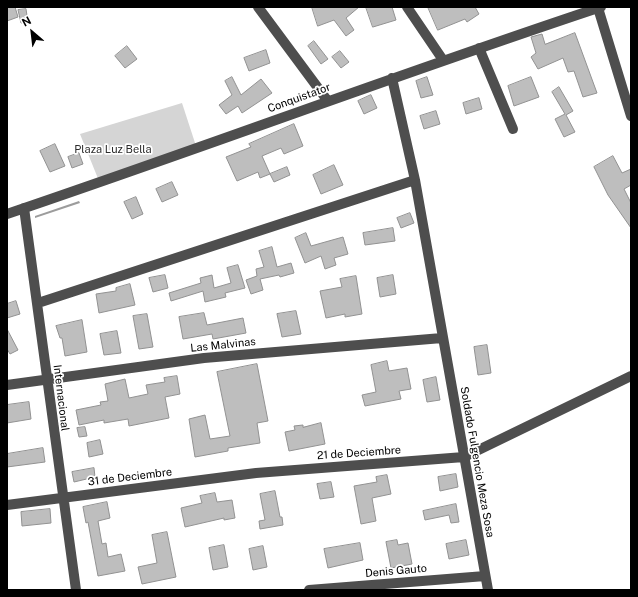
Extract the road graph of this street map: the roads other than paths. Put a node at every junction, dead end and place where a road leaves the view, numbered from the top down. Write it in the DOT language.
graph roads {
  1 [pos="258,7"];
  2 [pos="407,7"];
  3 [pos="595,8"];
  4 [pos="479,48"];
  5 [pos="443,60"];
  6 [pos="392,78"];
  7 [pos="327,100"];
  8 [pos="631,116"];
  9 [pos="513,129"];
  10 [pos="415,180"];
  11 [pos="24,208"];
  12 [pos="7,214"];
  13 [pos="38,303"];
  14 [pos="442,338"];
  15 [pos="631,376"];
  16 [pos="46,379"];
  17 [pos="7,385"];
  18 [pos="464,457"];
  19 [pos="256,473"];
  20 [pos="62,497"];
  21 [pos="7,505"];
  22 [pos="485,576"];
  23 [pos="76,590"];
  24 [pos="308,590"];
  25 [pos="488,590"];
  1 -- 7 [label="street"];
  2 -- 5 [label="street"];
  3 -- 4 [label="street, Conquistator"];
  3 -- 8 [label="street"];
  4 -- 5 [label="street, Conquistator"];
  4 -- 9 [label="street"];
  5 -- 6 [label="street, Conquistator"];
  6 -- 7 [label="street, Conquistator"];
  6 -- 10 [label="street, Soldado Fulgencio Meza Sosa"];
  7 -- 11 [label="street, Conquistator"];
  10 -- 13 [label="street"];
  10 -- 14 [label="street, Soldado Fulgencio Meza Sosa"];
  11 -- 12 [label="street, Conquistator"];
  11 -- 13 [label="street, Internacional"];
  13 -- 16 [label="street, Internacional"];
  14 -- 16 [label="street, Las Malvinas"];
  14 -- 18 [label="street, Soldado Fulgencio Meza Sosa"];
  15 -- 18 [label="street"];
  16 -- 17 [label="street, Las Malvinas"];
  16 -- 20 [label="street, Internacional"];
  18 -- 19 [label="street, 21 de Deciembre"];
  18 -- 22 [label="street, Soldado Fulgencio Meza Sosa"];
  19 -- 20 [label="street, 31 de Deciembre"];
  20 -- 21 [label="street, 31 de Deciembre"];
  20 -- 23 [label="street, Internacional"];
  22 -- 24 [label="street, Denis Gauto"];
  22 -- 25 [label="street, Soldado Fulgencio Meza Sosa"];
}
